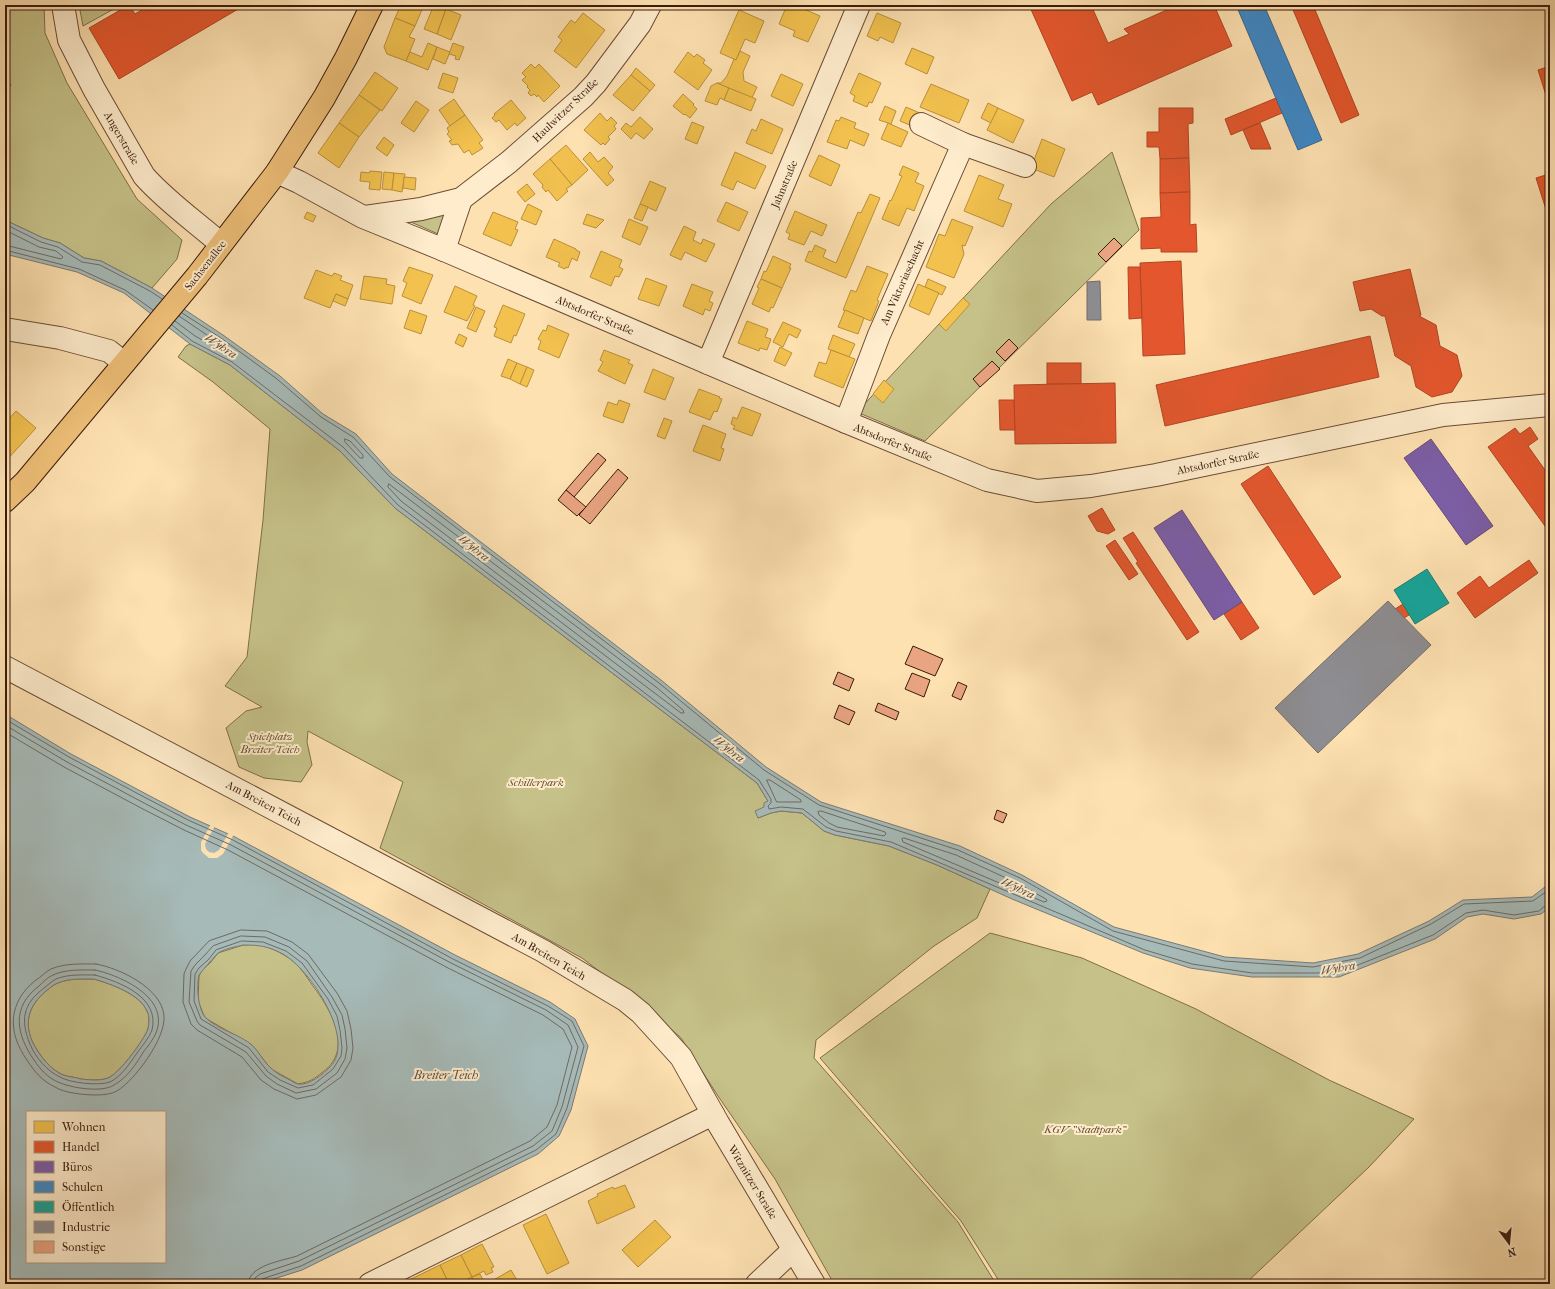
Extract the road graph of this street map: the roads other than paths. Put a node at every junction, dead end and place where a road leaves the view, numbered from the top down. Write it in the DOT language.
graph roads {
  1 [pos="63,5"];
  2 [pos="372,5"];
  3 [pos="650,5"];
  4 [pos="860,5"];
  5 [pos="921,124"];
  6 [pos="963,144"];
  7 [pos="1025,166"];
  8 [pos="277,172"];
  9 [pos="461,199"];
  10 [pos="363,217"];
  11 [pos="222,244"];
  12 [pos="444,250"];
  13 [pos="5,329"];
  14 [pos="124,363"];
  15 [pos="708,363"];
  16 [pos="1550,405"];
  17 [pos="846,422"];
  18 [pos="5,501"];
  19 [pos="5,667"];
  20 [pos="713,1114"];
  21 [pos="793,1250"];
  22 [pos="377,1283"];
  23 [pos="757,1284"];
  24 [pos="814,1284"];
  1 -- 11 [label="street, Angerstraße"];
  2 -- 8 [label="main road, Sachsenallee"];
  3 -- 9 [label="street, Haulwitzer Straße"];
  4 -- 15 [label="street, Jahnstraße"];
  5 -- 6 [label="street"];
  6 -- 7 [label="street"];
  6 -- 17 [label="street, Am Viktoriaschacht"];
  8 -- 10 [label="street, Abtsdorfer Straße"];
  8 -- 11 [label="main road, Sachsenallee"];
  9 -- 10 [label="street, Haulwitzer Straße"];
  9 -- 12 [label="street"];
  10 -- 12 [label="street, Abtsdorfer Straße"];
  11 -- 14 [label="main road, Sachsenallee"];
  12 -- 15 [label="street, Abtsdorfer Straße"];
  13 -- 14 [label="street"];
  14 -- 18 [label="main road, Sachsenallee"];
  15 -- 17 [label="street, Abtsdorfer Straße"];
  16 -- 17 [label="street, Abtsdorfer Straße"];
  19 -- 20 [label="street, Am Breiten Teich"];
  20 -- 21 [label="street, Witznitzer Straße"];
  20 -- 22 [label="street"];
  21 -- 23 [label="street"];
  21 -- 24 [label="street, Witznitzer Straße"];
}
